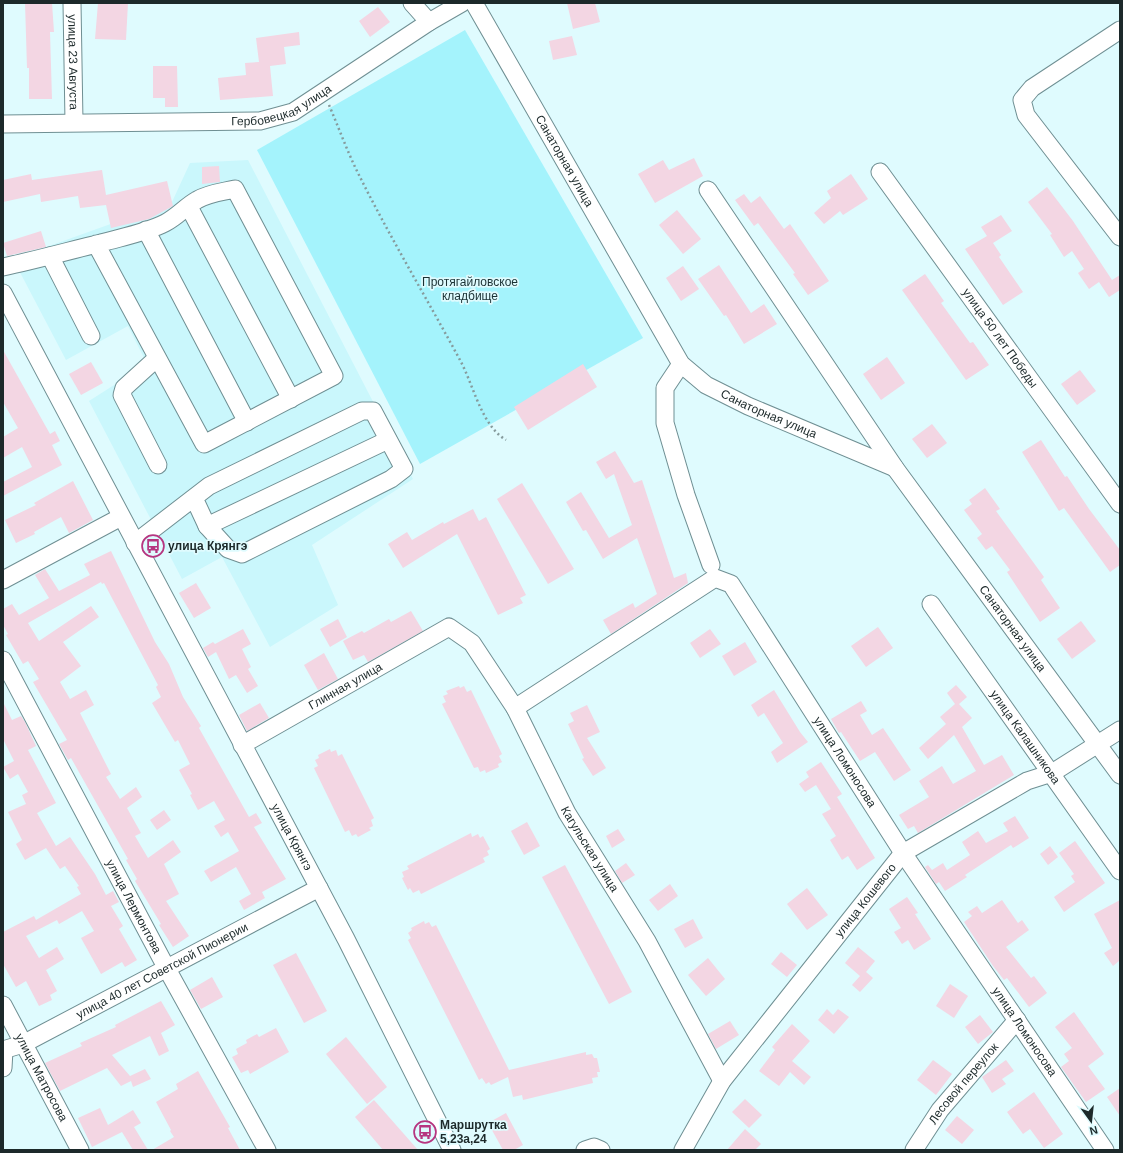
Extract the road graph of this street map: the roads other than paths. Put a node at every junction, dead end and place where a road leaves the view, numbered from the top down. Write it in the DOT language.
graph roads {
  1 [pos="72,3"];
  2 [pos="412,3"];
  3 [pos="462,3"];
  4 [pos="474,3"];
  5 [pos="429,22"];
  6 [pos="1120,30"];
  7 [pos="74,122"];
  8 [pos="3,124"];
  9 [pos="880,172"];
  10 [pos="708,190"];
  11 [pos="190,207"];
  12 [pos="146,230"];
  13 [pos="1120,237"];
  14 [pos="96,244"];
  15 [pos="50,256"];
  16 [pos="3,267"];
  17 [pos="3,293"];
  18 [pos="8,315"];
  19 [pos="91,336"];
  20 [pos="157,358"];
  21 [pos="681,364"];
  22 [pos="291,399"];
  23 [pos="247,422"];
  24 [pos="388,440"];
  25 [pos="158,465"];
  26 [pos="895,468"];
  27 [pos="194,498"];
  28 [pos="1120,504"];
  29 [pos="122,517"];
  30 [pos="207,526"];
  31 [pos="135,543"];
  32 [pos="711,565"];
  33 [pos="3,580"];
  34 [pos="931,604"];
  35 [pos="449,627"];
  36 [pos="3,660"];
  37 [pos="515,708"];
  38 [pos="1120,730"];
  39 [pos="242,745"];
  40 [pos="1098,745"];
  41 [pos="1052,773"];
  42 [pos="1120,775"];
  43 [pos="904,853"];
  44 [pos="1120,871"];
  45 [pos="319,888"];
  46 [pos="167,969"];
  47 [pos="3,1006"];
  48 [pos="1017,1020"];
  49 [pos="23,1044"];
  50 [pos="3,1050"];
  51 [pos="3,1068"];
  52 [pos="722,1081"];
  53 [pos="80,1150"];
  54 [pos="267,1150"];
  55 [pos="452,1150"];
  56 [pos="585,1150"];
  57 [pos="601,1150"];
  58 [pos="683,1150"];
  59 [pos="914,1150"];
  60 [pos="1105,1150"];
  1 -- 7 [label="street, улица 23 Августа"];
  2 -- 5 [label="street"];
  3 -- 5 [label="street, Гербовецкая улица"];
  4 -- 21 [label="street, Санаторная улица"];
  5 -- 7 [label="street, Гербовецкая улица"];
  6 -- 13 [label="street"];
  7 -- 8 [label="street, Гербовецкая улица"];
  9 -- 28 [label="street, улица 50 лет Победы"];
  10 -- 26 [label="street"];
  11 -- 12 [label="street"];
  11 -- 22 [label="street"];
  11 -- 22 [label="street"];
  12 -- 14 [label="street"];
  12 -- 23 [label="street"];
  14 -- 15 [label="street"];
  14 -- 20 [label="street"];
  15 -- 16 [label="street"];
  15 -- 19 [label="street"];
  17 -- 18 [label="street, улица Крянгэ"];
  18 -- 29 [label="street, улица Крянгэ"];
  20 -- 23 [label="street"];
  20 -- 25 [label="street"];
  21 -- 26 [label="street, Санаторная улица"];
  21 -- 32 [label="street"];
  22 -- 23 [label="street"];
  24 -- 27 [label="street"];
  24 -- 30 [label="street"];
  24 -- 30 [label="street"];
  26 -- 40 [label="street, Санаторная улица"];
  27 -- 30 [label="street"];
  27 -- 31 [label="street"];
  29 -- 31 [label="street, улица Крянгэ"];
  29 -- 33 [label="street"];
  31 -- 39 [label="street, улица Крянгэ"];
  34 -- 41 [label="street, улица Калашникова"];
  35 -- 37 [label="street, Кагульская улица"];
  35 -- 39 [label="street, Глинная улица"];
  36 -- 46 [label="street, улица Лермонтова"];
  37 -- 43 [label="street, улица Ломоносова"];
  37 -- 52 [label="street, Кагульская улица"];
  38 -- 40 [label="street, улица Кошевого"];
  39 -- 45 [label="street, улица Крянгэ"];
  40 -- 41 [label="street, улица Кошевого"];
  40 -- 42 [label="street, Санаторная улица"];
  41 -- 43 [label="street, улица Кошевого"];
  41 -- 44 [label="street, улица Калашникова"];
  43 -- 48 [label="street, улица Ломоносова"];
  43 -- 52 [label="street, улица Кошевого"];
  45 -- 46 [label="street, улица 40 лет Советской Пионерии"];
  45 -- 55 [label="street, улица Крянгэ"];
  46 -- 49 [label="street, улица 40 лет Советской Пионерии"];
  46 -- 54 [label="street, улица Лермонтова"];
  47 -- 49 [label="street, улица Матросова"];
  48 -- 59 [label="street, Лесовой переулок"];
  48 -- 60 [label="street, улица Ломоносова"];
  49 -- 50 [label="street, улица 40 лет Советской Пионерии"];
  49 -- 53 [label="street, улица Матросова"];
  50 -- 51 [label="street"];
  52 -- 58 [label="street, улица Кошевого"];
  56 -- 57 [label="street"];
}
